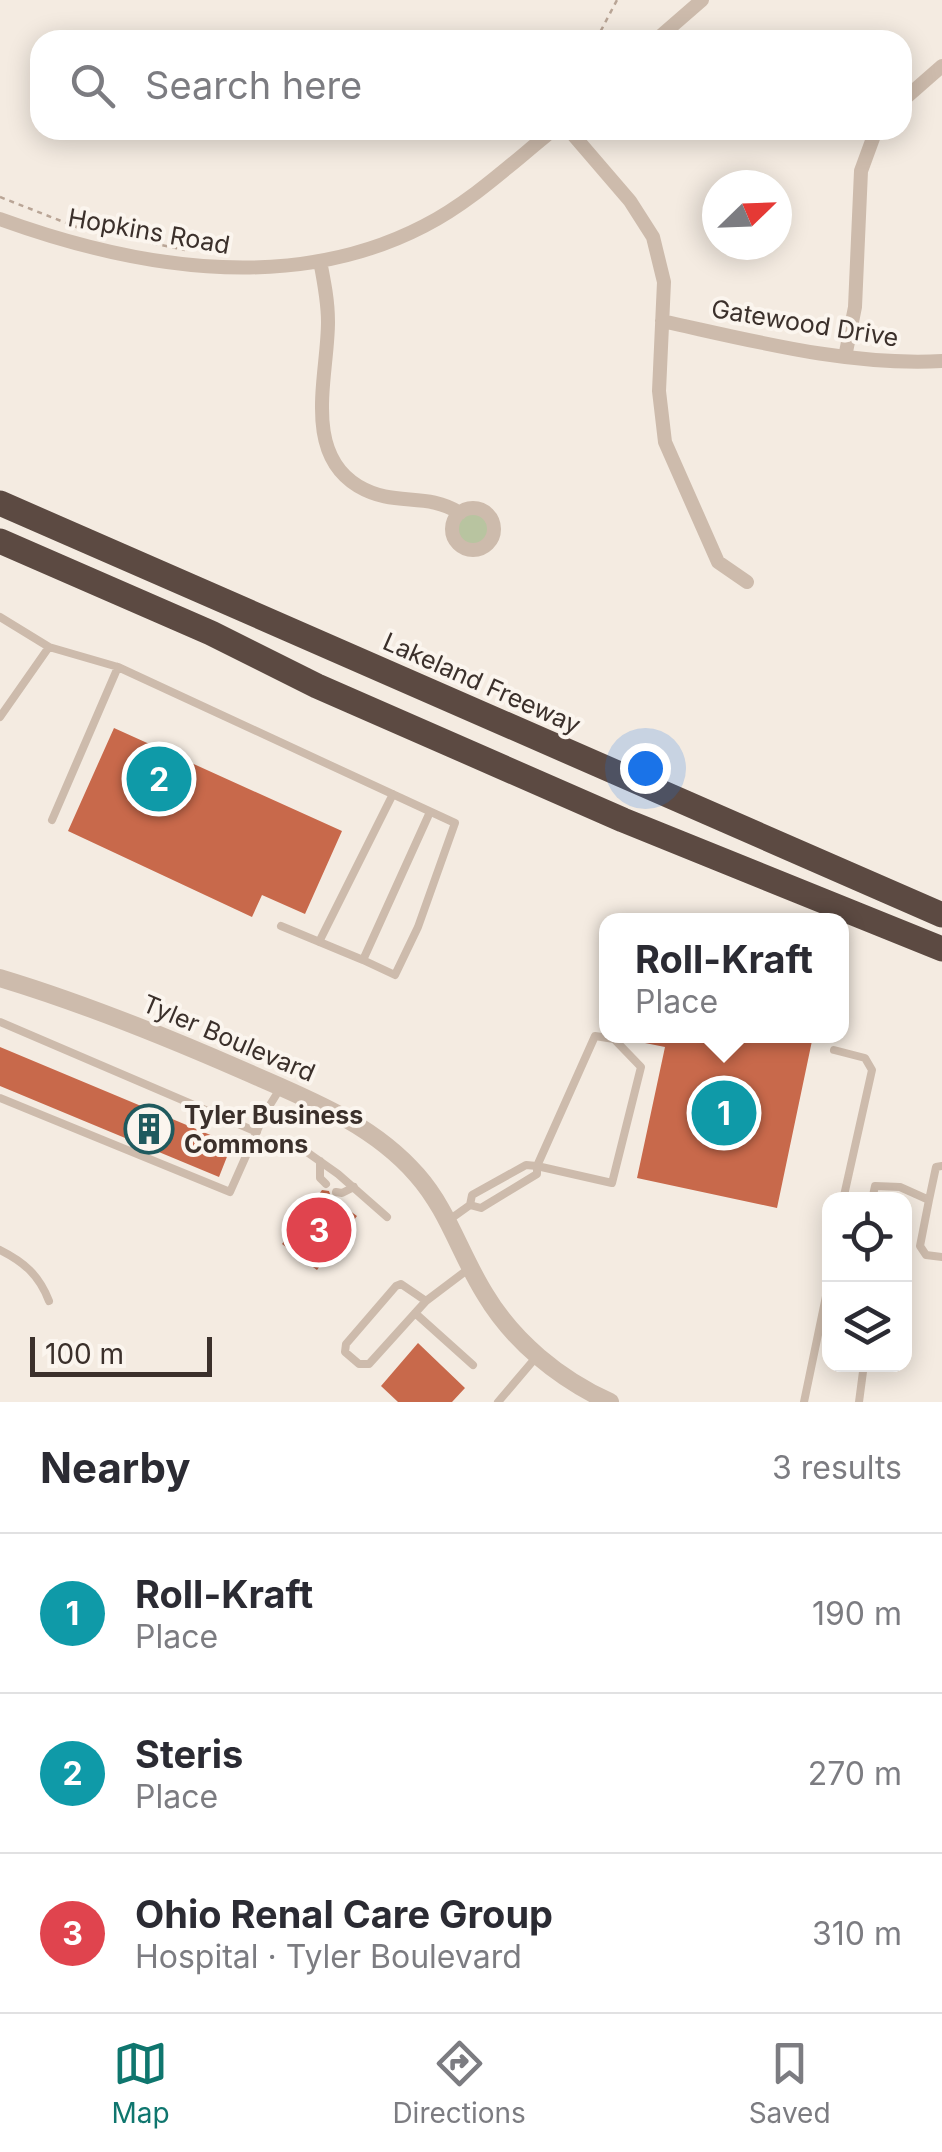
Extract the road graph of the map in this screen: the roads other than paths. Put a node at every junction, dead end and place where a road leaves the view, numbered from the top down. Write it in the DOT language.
graph roads {
  1 [pos="702,0"];
  2 [pos="668,30"];
  3 [pos="942,66"];
  4 [pos="912,93"];
  5 [pos="541,140"];
  6 [pos="578,140"];
  7 [pos="872,140"];
  8 [pos="0,219"];
  9 [pos="320,261"];
  10 [pos="662,320"];
  11 [pos="845,358"];
  12 [pos="942,361"];
  13 [pos="0,503"];
  14 [pos="460,513"];
  15 [pos="0,540"];
  16 [pos="747,582"];
  17 [pos="0,617"];
  18 [pos="50,647"];
  19 [pos="118,666"];
  20 [pos="0,718"];
  21 [pos="393,794"];
  22 [pos="430,812"];
  23 [pos="52,820"];
  24 [pos="942,916"];
  25 [pos="281,926"];
  26 [pos="320,942"];
  27 [pos="942,949"];
  28 [pos="363,960"];
  29 [pos="0,978"];
  30 [pos="0,1022"];
  31 [pos="599,1037"];
  32 [pos="617,1043"];
  33 [pos="834,1050"];
  34 [pos="281,1087"];
  35 [pos="0,1098"];
  36 [pos="257,1132"];
  37 [pos="304,1150"];
  38 [pos="320,1160"];
  39 [pos="537,1166"];
  40 [pos="942,1166"];
  41 [pos="326,1184"];
  42 [pos="354,1187"];
  43 [pos="336,1192"];
  44 [pos="845,1192"];
  45 [pos="874,1192"];
  46 [pos="911,1192"];
  47 [pos="912,1193"];
  48 [pos="928,1200"];
  49 [pos="470,1205"];
  50 [pos="387,1216"];
  51 [pos="449,1220"];
  52 [pos="0,1250"];
  53 [pos="942,1257"];
  54 [pos="470,1267"];
  55 [pos="829,1282"];
  56 [pos="49,1300"];
  57 [pos="426,1301"];
  58 [pos="415,1313"];
  59 [pos="538,1355"];
  60 [pos="473,1366"];
  61 [pos="863,1372"];
  62 [pos="498,1402"];
  63 [pos="610,1402"];
  64 [pos="804,1402"];
  65 [pos="859,1402"];
  1 -- 2 [label="street"];
  3 -- 4 [label="street"];
  5 -- 9 [label="street, Hopkins Road"];
  6 -- 10 [label="street"];
  7 -- 11 [label="street"];
  8 -- 9 [label="street, Hopkins Road"];
  9 -- 14 [label="street"];
  10 -- 11 [label="street, Gatewood Drive"];
  10 -- 16 [label="street"];
  11 -- 12 [label="street, Gatewood Drive"];
  13 -- 24 [label="highway, Lakeland Freeway"];
  15 -- 27 [label="highway"];
  17 -- 18 [label="lane"];
  18 -- 19 [label="lane"];
  18 -- 20 [label="lane"];
  19 -- 21 [label="lane"];
  19 -- 23 [label="lane"];
  21 -- 22 [label="lane"];
  21 -- 26 [label="lane"];
  22 -- 28 [label="lane"];
  22 -- 28 [label="lane"];
  25 -- 26 [label="lane"];
  26 -- 28 [label="lane"];
  29 -- 34 [label="street, Tyler Boulevard"];
  30 -- 36 [label="lane"];
  31 -- 39 [label="lane"];
  32 -- 39 [label="lane"];
  33 -- 44 [label="lane"];
  34 -- 36 [label="lane"];
  34 -- 51 [label="street, Tyler Boulevard"];
  35 -- 36 [label="lane"];
  37 -- 38 [label="lane"];
  38 -- 41 [label="lane"];
  38 -- 42 [label="lane"];
  39 -- 49 [label="lane"];
  39 -- 49 [label="lane"];
  40 -- 48 [label="lane"];
  42 -- 43 [label="lane"];
  42 -- 50 [label="lane"];
  45 -- 46 [label="lane"];
  47 -- 48 [label="lane"];
  48 -- 53 [label="lane"];
  49 -- 51 [label="lane"];
  51 -- 54 [label="street, Tyler Boulevard"];
  52 -- 56 [label="lane"];
  54 -- 57 [label="lane"];
  54 -- 59 [label="street, Tyler Boulevard"];
  55 -- 64 [label="lane"];
  57 -- 58 [label="lane"];
  57 -- 58 [label="lane"];
  58 -- 60 [label="lane"];
  59 -- 62 [label="lane"];
  59 -- 63 [label="street, Tyler Boulevard"];
  61 -- 65 [label="lane"];
}
